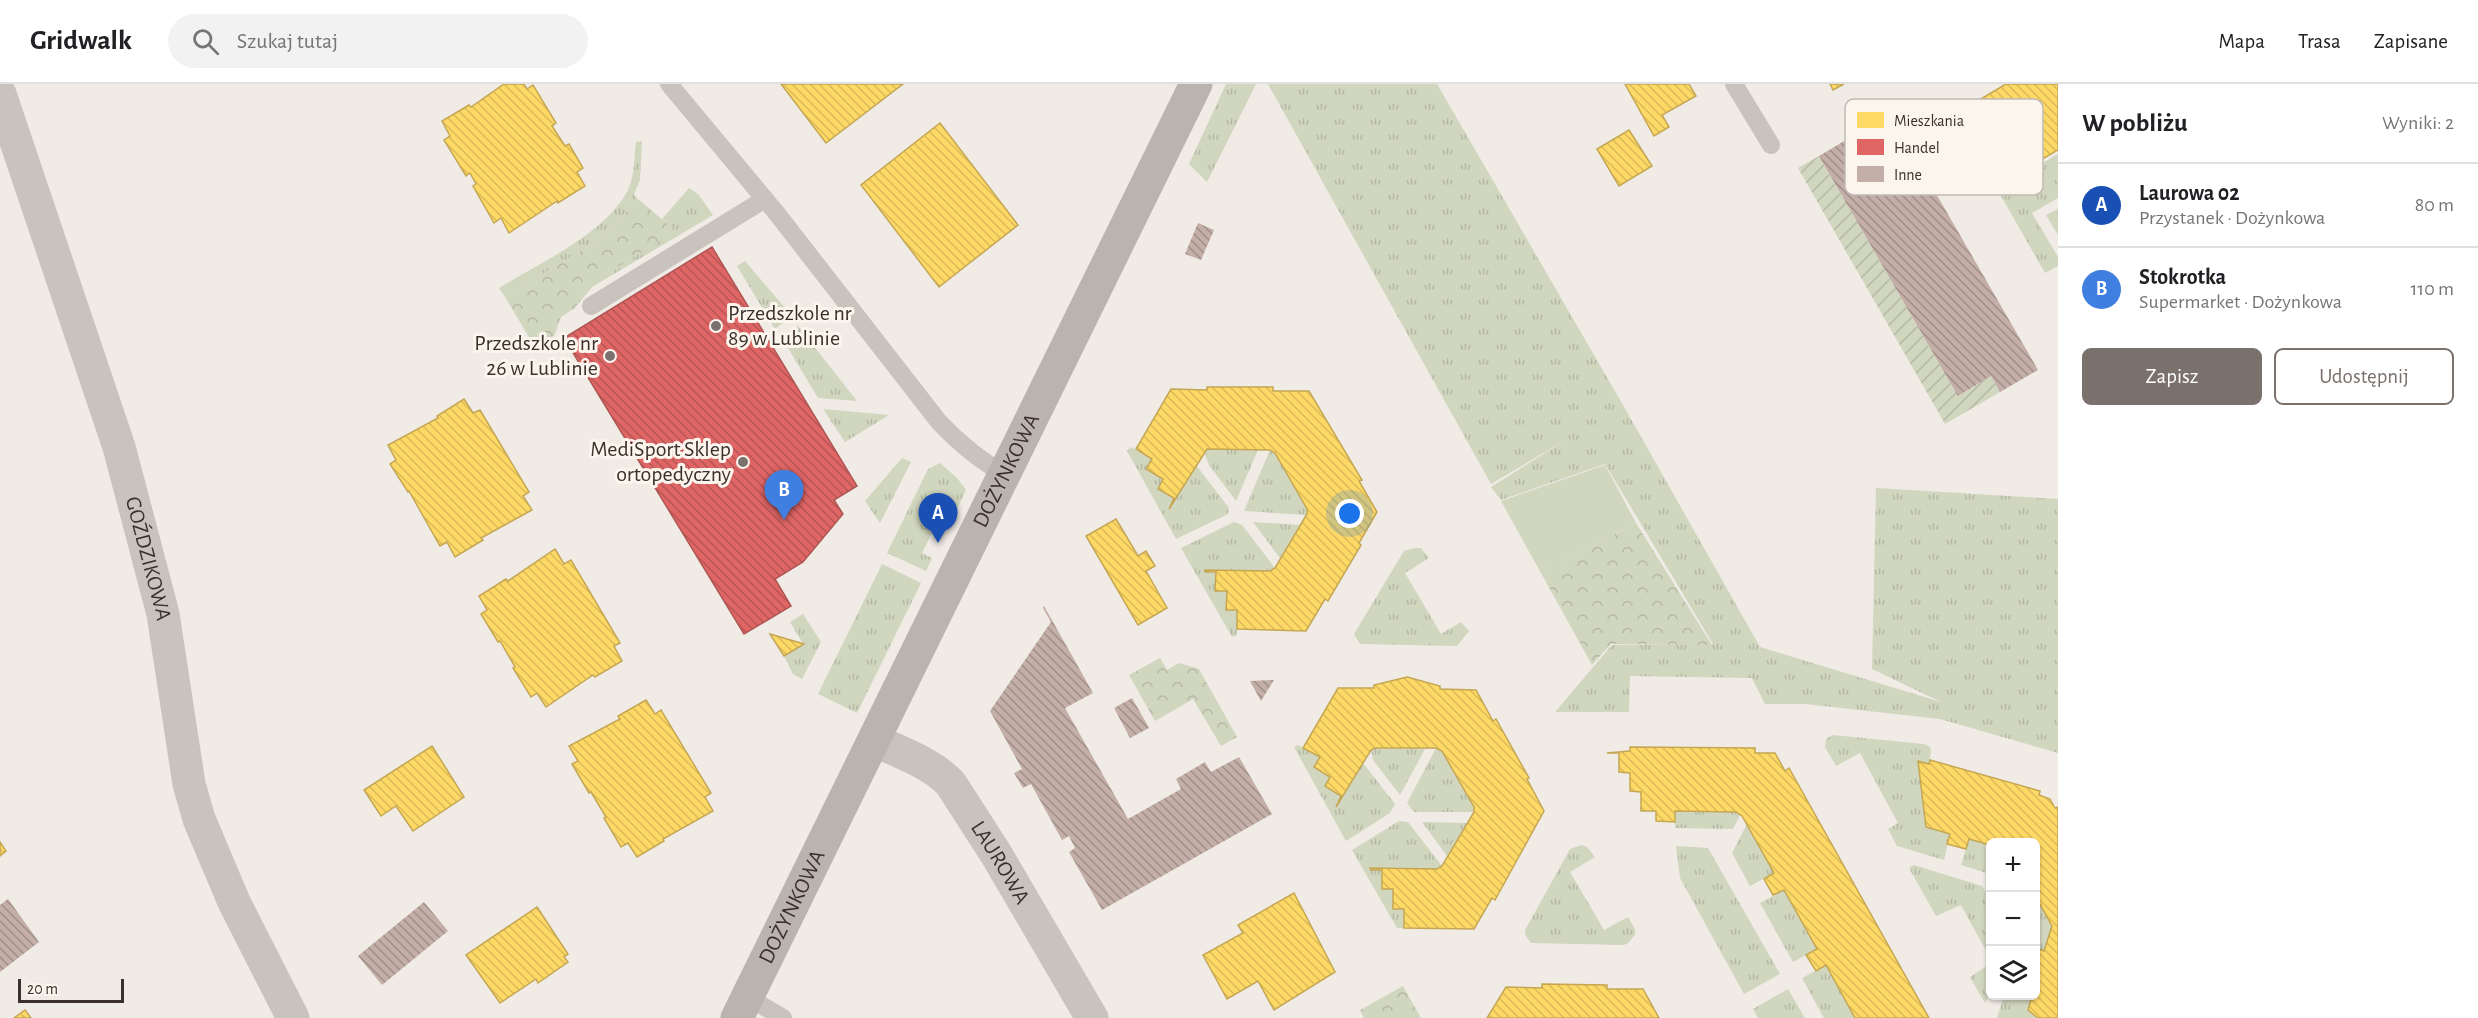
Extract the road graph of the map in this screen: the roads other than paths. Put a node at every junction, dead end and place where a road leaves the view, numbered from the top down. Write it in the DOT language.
graph roads {
  1 [pos="669,84"];
  2 [pos="1196,84"];
  3 [pos="1734,84"];
  4 [pos="0,94"];
  5 [pos="1771,146"];
  6 [pos="765,199"];
  7 [pos="591,306"];
  8 [pos="1004,474"];
  9 [pos="874,740"];
  10 [pos="743,1007"];
  11 [pos="293,1018"];
  12 [pos="783,1018"];
  13 [pos="1092,1018"];
  1 -- 6 [label="lane"];
  2 -- 8 [label="street, DOŻYNKOWA"];
  3 -- 5 [label="lane"];
  4 -- 11 [label="street, GOŹDZIKOWA"];
  6 -- 7 [label="lane"];
  6 -- 8 [label="lane"];
  8 -- 9 [label="street, DOŻYNKOWA"];
  9 -- 10 [label="street, DOŻYNKOWA"];
  9 -- 13 [label="street, LAUROWA"];
  10 -- 12 [label="lane"];
}
